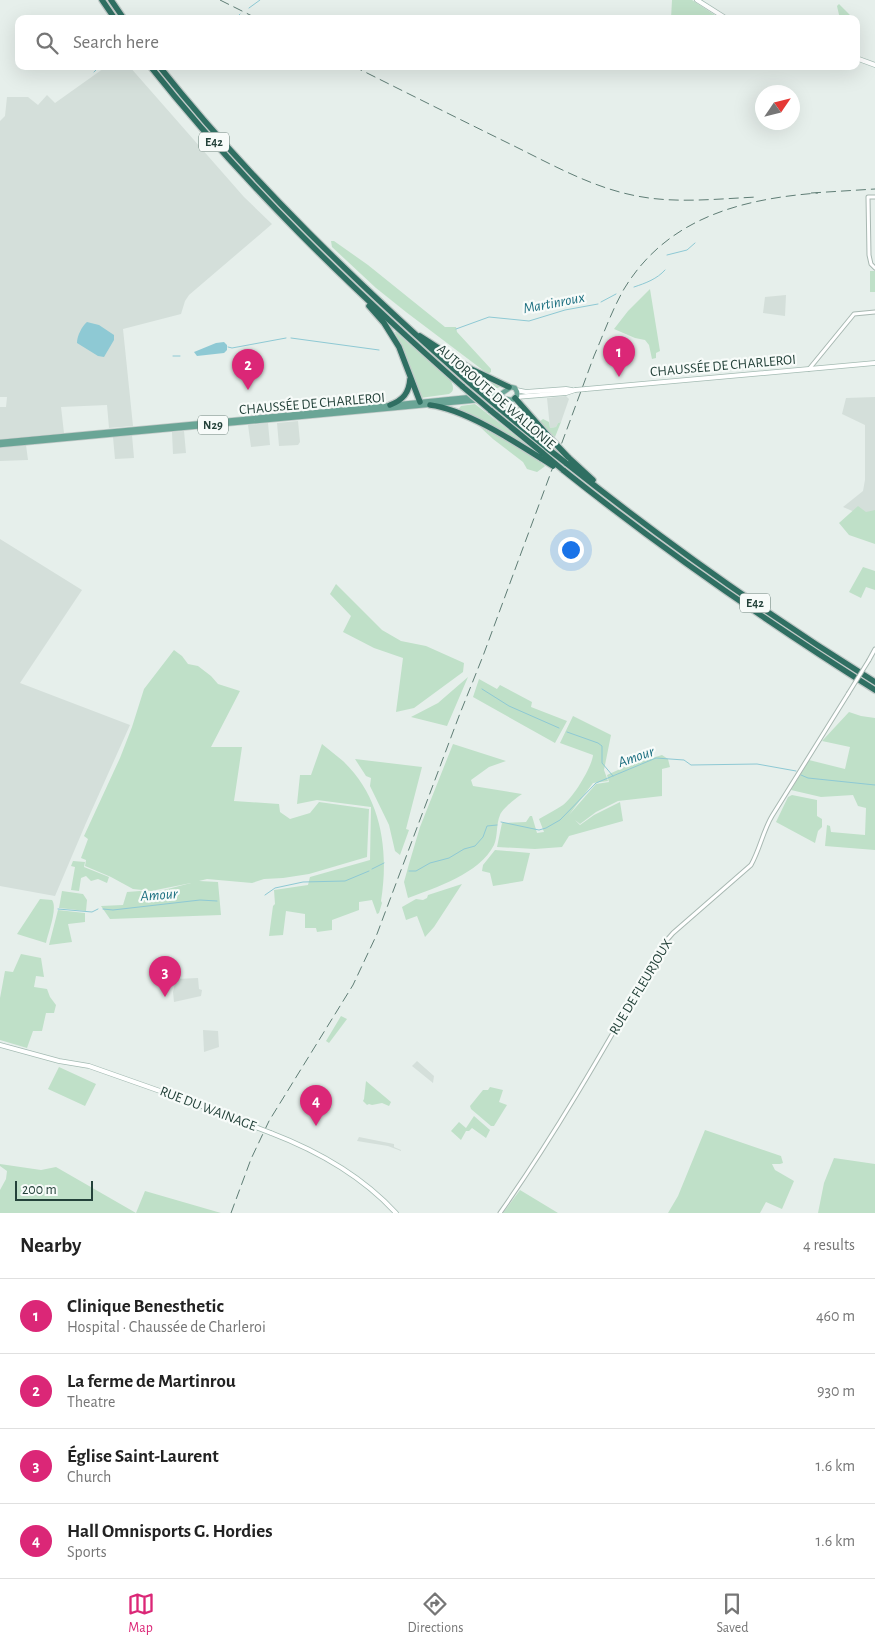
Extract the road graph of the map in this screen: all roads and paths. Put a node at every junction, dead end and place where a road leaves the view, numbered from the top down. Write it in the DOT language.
graph roads {
  1 [pos="102,0"];
  2 [pos="111,0"];
  3 [pos="697,0"];
  4 [pos="112,15"];
  5 [pos="121,15"];
  6 [pos="721,15"];
  7 [pos="860,59"];
  8 [pos="875,65"];
  9 [pos="153,70"];
  10 [pos="162,70"];
  11 [pos="875,197"];
  12 [pos="875,268"];
  13 [pos="361,294"];
  14 [pos="875,312"];
  15 [pos="416,335"];
  16 [pos="875,363"];
  17 [pos="809,369"];
  18 [pos="410,377"];
  19 [pos="507,390"];
  20 [pos="516,390"];
  21 [pos="555,392"];
  22 [pos="544,394"];
  23 [pos="507,398"];
  24 [pos="515,398"];
  25 [pos="524,400"];
  26 [pos="452,401"];
  27 [pos="420,402"];
  28 [pos="390,405"];
  29 [pos="428,405"];
  30 [pos="523,408"];
  31 [pos="453,411"];
  32 [pos="0,444"];
  33 [pos="543,457"];
  34 [pos="567,460"];
  35 [pos="875,650"];
  36 [pos="875,682"];
  37 [pos="875,690"];
  38 [pos="0,1045"];
  39 [pos="396,1213"];
  40 [pos="500,1213"];
  1 -- 4 [label="highway"];
  2 -- 5 [label="highway"];
  3 -- 6 [label="main road"];
  7 -- 8 [label="main road"];
  9 -- 13 [label="highway, AUTOROUTE DE WALLONIE / E42"];
  10 -- 15 [label="highway, AUTOROUTE DE WALLONIE / E42"];
  11 -- 12 [label="street"];
  13 -- 18 [label="highway"];
  13 -- 33 [label="highway, AUTOROUTE DE WALLONIE / E42, bridge"];
  14 -- 17 [label="street"];
  15 -- 19 [label="highway"];
  15 -- 34 [label="highway, AUTOROUTE DE WALLONIE / E42, bridge"];
  16 -- 17 [label="main road, CHAUSSÉE DE CHARLEROI / N29"];
  17 -- 21 [label="main road, CHAUSSÉE DE CHARLEROI / N29, bridge"];
  18 -- 27 [label="highway"];
  18 -- 28 [label="highway"];
  19 -- 20 [label="main road, N29"];
  19 -- 23 [label="main road"];
  19 -- 26 [label="main road, CHAUSSÉE DE CHARLEROI / N29"];
  20 -- 21 [label="main road, N29"];
  20 -- 24 [label="main road"];
  21 -- 22 [label="main road, N29"];
  22 -- 24 [label="main road, N29"];
  22 -- 25 [label="main road"];
  23 -- 24 [label="main road, N29"];
  23 -- 26 [label="main road, CHAUSSÉE DE CHARLEROI / N29"];
  24 -- 30 [label="highway"];
  25 -- 30 [label="highway"];
  26 -- 27 [label="main road, CHAUSSÉE DE CHARLEROI / N29"];
  26 -- 29 [label="main road, CHAUSSÉE DE CHARLEROI / N29"];
  26 -- 31 [label="highway"];
  27 -- 28 [label="main road, CHAUSSÉE DE CHARLEROI / N29"];
  27 -- 29 [label="main road"];
  28 -- 32 [label="main road, CHAUSSÉE DE CHARLEROI / N29"];
  29 -- 31 [label="highway"];
  29 -- 32 [label="main road, CHAUSSÉE DE CHARLEROI / N29"];
  30 -- 34 [label="highway, bridge"];
  31 -- 33 [label="highway"];
  33 -- 37 [label="highway, E42, bridge"];
  34 -- 36 [label="highway, AUTOROUTE DE WALLONIE / E42"];
  35 -- 40 [label="street, RUE DE FLEURJOUX, bridge"];
  38 -- 39 [label="main road, RUE DU WAINAGE, bridge"];
}
